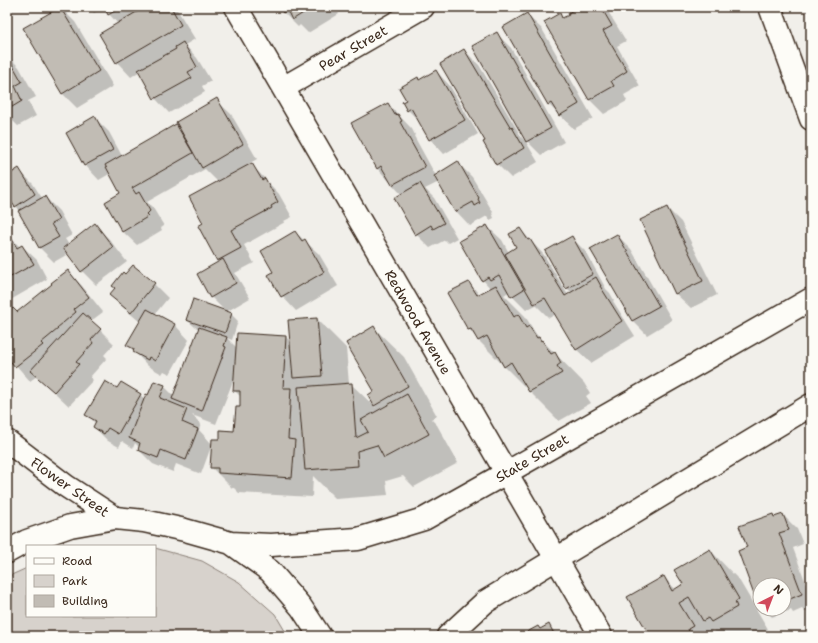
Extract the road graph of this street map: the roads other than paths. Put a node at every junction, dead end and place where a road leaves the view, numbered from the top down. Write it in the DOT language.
graph roads {
  1 [pos="236,7"];
  2 [pos="423,7"];
  3 [pos="770,7"];
  4 [pos="283,88"];
  5 [pos="811,119"];
  6 [pos="811,299"];
  7 [pos="811,405"];
  8 [pos="7,441"];
  9 [pos="506,474"];
  10 [pos="115,518"];
  11 [pos="231,543"];
  12 [pos="7,552"];
  13 [pos="556,558"];
  14 [pos="320,636"];
  15 [pos="448,636"];
  16 [pos="600,636"];
  1 -- 4 [label="main road, Redwood Avenue"];
  2 -- 4 [label="main road, Pear Street"];
  3 -- 5 [label="main road"];
  4 -- 9 [label="main road, Redwood Avenue"];
  6 -- 9 [label="main road, State Street"];
  7 -- 13 [label="main road"];
  8 -- 10 [label="main road, Flower Street"];
  9 -- 11 [label="main road, State Street"];
  9 -- 13 [label="main road, Redwood Avenue"];
  10 -- 11 [label="main road"];
  10 -- 12 [label="main road"];
  11 -- 14 [label="main road"];
  13 -- 15 [label="main road"];
  13 -- 16 [label="main road, Redwood Avenue"];
}
